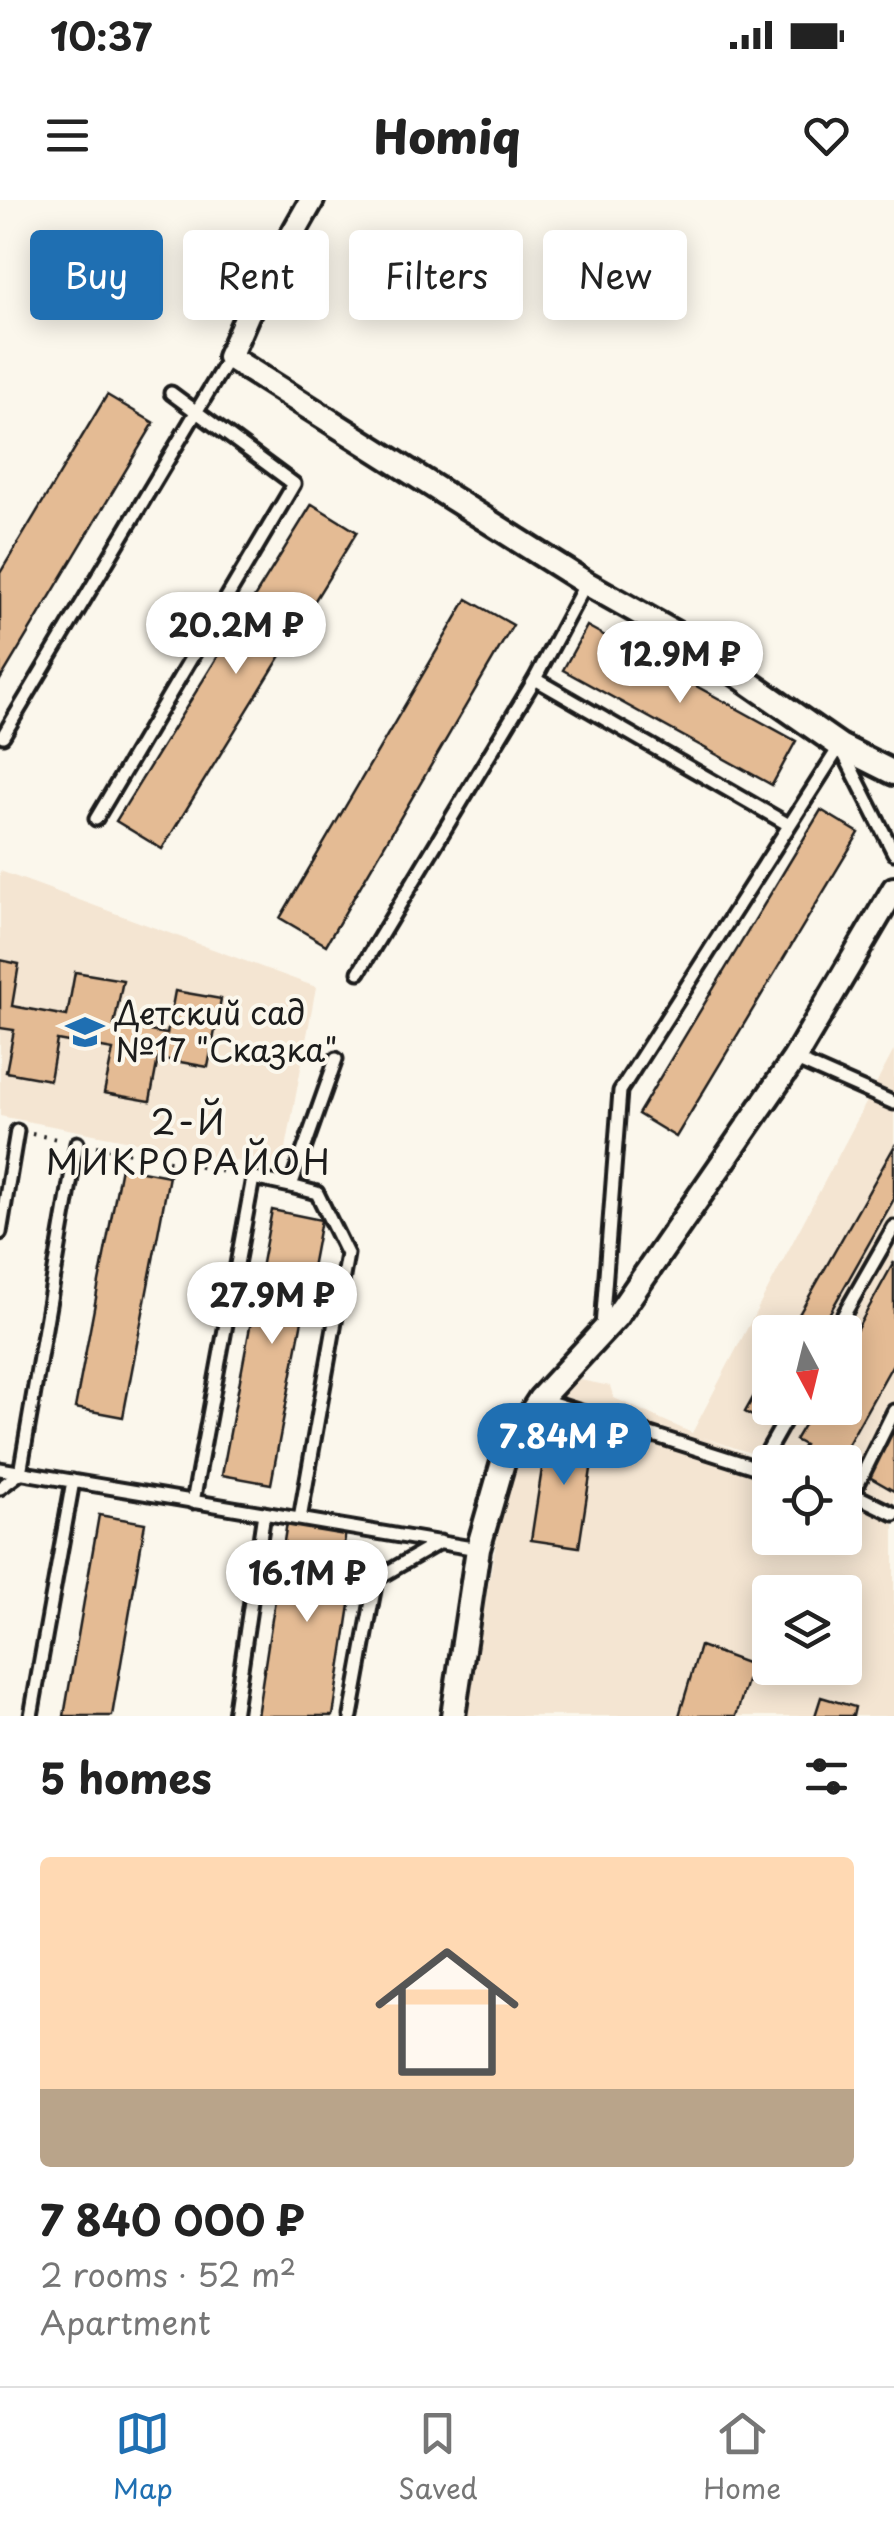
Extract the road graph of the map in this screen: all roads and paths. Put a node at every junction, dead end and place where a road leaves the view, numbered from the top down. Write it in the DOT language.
graph roads {
  1 [pos="312,200"];
  2 [pos="229,357"];
  3 [pos="172,393"];
  4 [pos="198,412"];
  5 [pos="586,583"];
  6 [pos="535,680"];
  7 [pos="3,736"];
  8 [pos="840,746"];
  9 [pos="894,774"];
  10 [pos="96,819"];
  11 [pos="789,825"];
  12 [pos="894,854"];
  13 [pos="894,889"];
  14 [pos="359,972"];
  15 [pos="336,1058"];
  16 [pos="794,1059"];
  17 [pos="894,1103"];
  18 [pos="17,1131"];
  19 [pos="78,1143"];
  20 [pos="254,1178"];
  21 [pos="291,1186"];
  22 [pos="894,1227"];
  23 [pos="0,1233"];
  24 [pos="844,1315"];
  25 [pos="602,1336"];
  26 [pos="540,1399"];
  27 [pos="894,1412"];
  28 [pos="752,1466"];
  29 [pos="0,1469"];
  30 [pos="862,1470"];
  31 [pos="20,1472"];
  32 [pos="72,1482"];
  33 [pos="0,1488"];
  34 [pos="862,1499"];
  35 [pos="193,1502"];
  36 [pos="264,1513"];
  37 [pos="894,1514"];
  38 [pos="300,1519"];
  39 [pos="440,1542"];
  40 [pos="478,1549"];
  41 [pos="31,1716"];
  42 [pos="234,1716"];
  43 [pos="351,1716"];
  44 [pos="453,1716"];
  1 -- 2 [label="street"];
  2 -- 4 [label="lane"];
  2 -- 5 [label="street"];
  3 -- 4 [label="lane"];
  4 -- 7 [label="lane"];
  4 -- 10 [label="lane"];
  5 -- 6 [label="lane"];
  5 -- 8 [label="street"];
  6 -- 11 [label="lane"];
  6 -- 14 [label="lane"];
  8 -- 9 [label="street"];
  8 -- 11 [label="lane"];
  8 -- 12 [label="lane"];
  11 -- 25 [label="lane"];
  13 -- 16 [label="street"];
  15 -- 21 [label="lane"];
  16 -- 17 [label="lane"];
  16 -- 25 [label="street"];
  18 -- 19 [label="path"];
  18 -- 23 [label="lane"];
  19 -- 20 [label="path"];
  19 -- 31 [label="lane"];
  20 -- 21 [label="lane"];
  20 -- 35 [label="lane"];
  21 -- 38 [label="lane"];
  22 -- 24 [label="lane"];
  25 -- 26 [label="street"];
  26 -- 28 [label="lane"];
  26 -- 40 [label="street"];
  27 -- 30 [label="lane"];
  29 -- 31 [label="lane"];
  31 -- 32 [label="lane"];
  31 -- 33 [label="lane"];
  32 -- 35 [label="lane"];
  32 -- 41 [label="lane"];
  34 -- 37 [label="lane"];
  35 -- 36 [label="lane"];
  36 -- 38 [label="lane"];
  36 -- 42 [label="lane"];
  38 -- 39 [label="lane"];
  39 -- 40 [label="lane"];
  39 -- 43 [label="lane"];
  40 -- 44 [label="street"];
}
